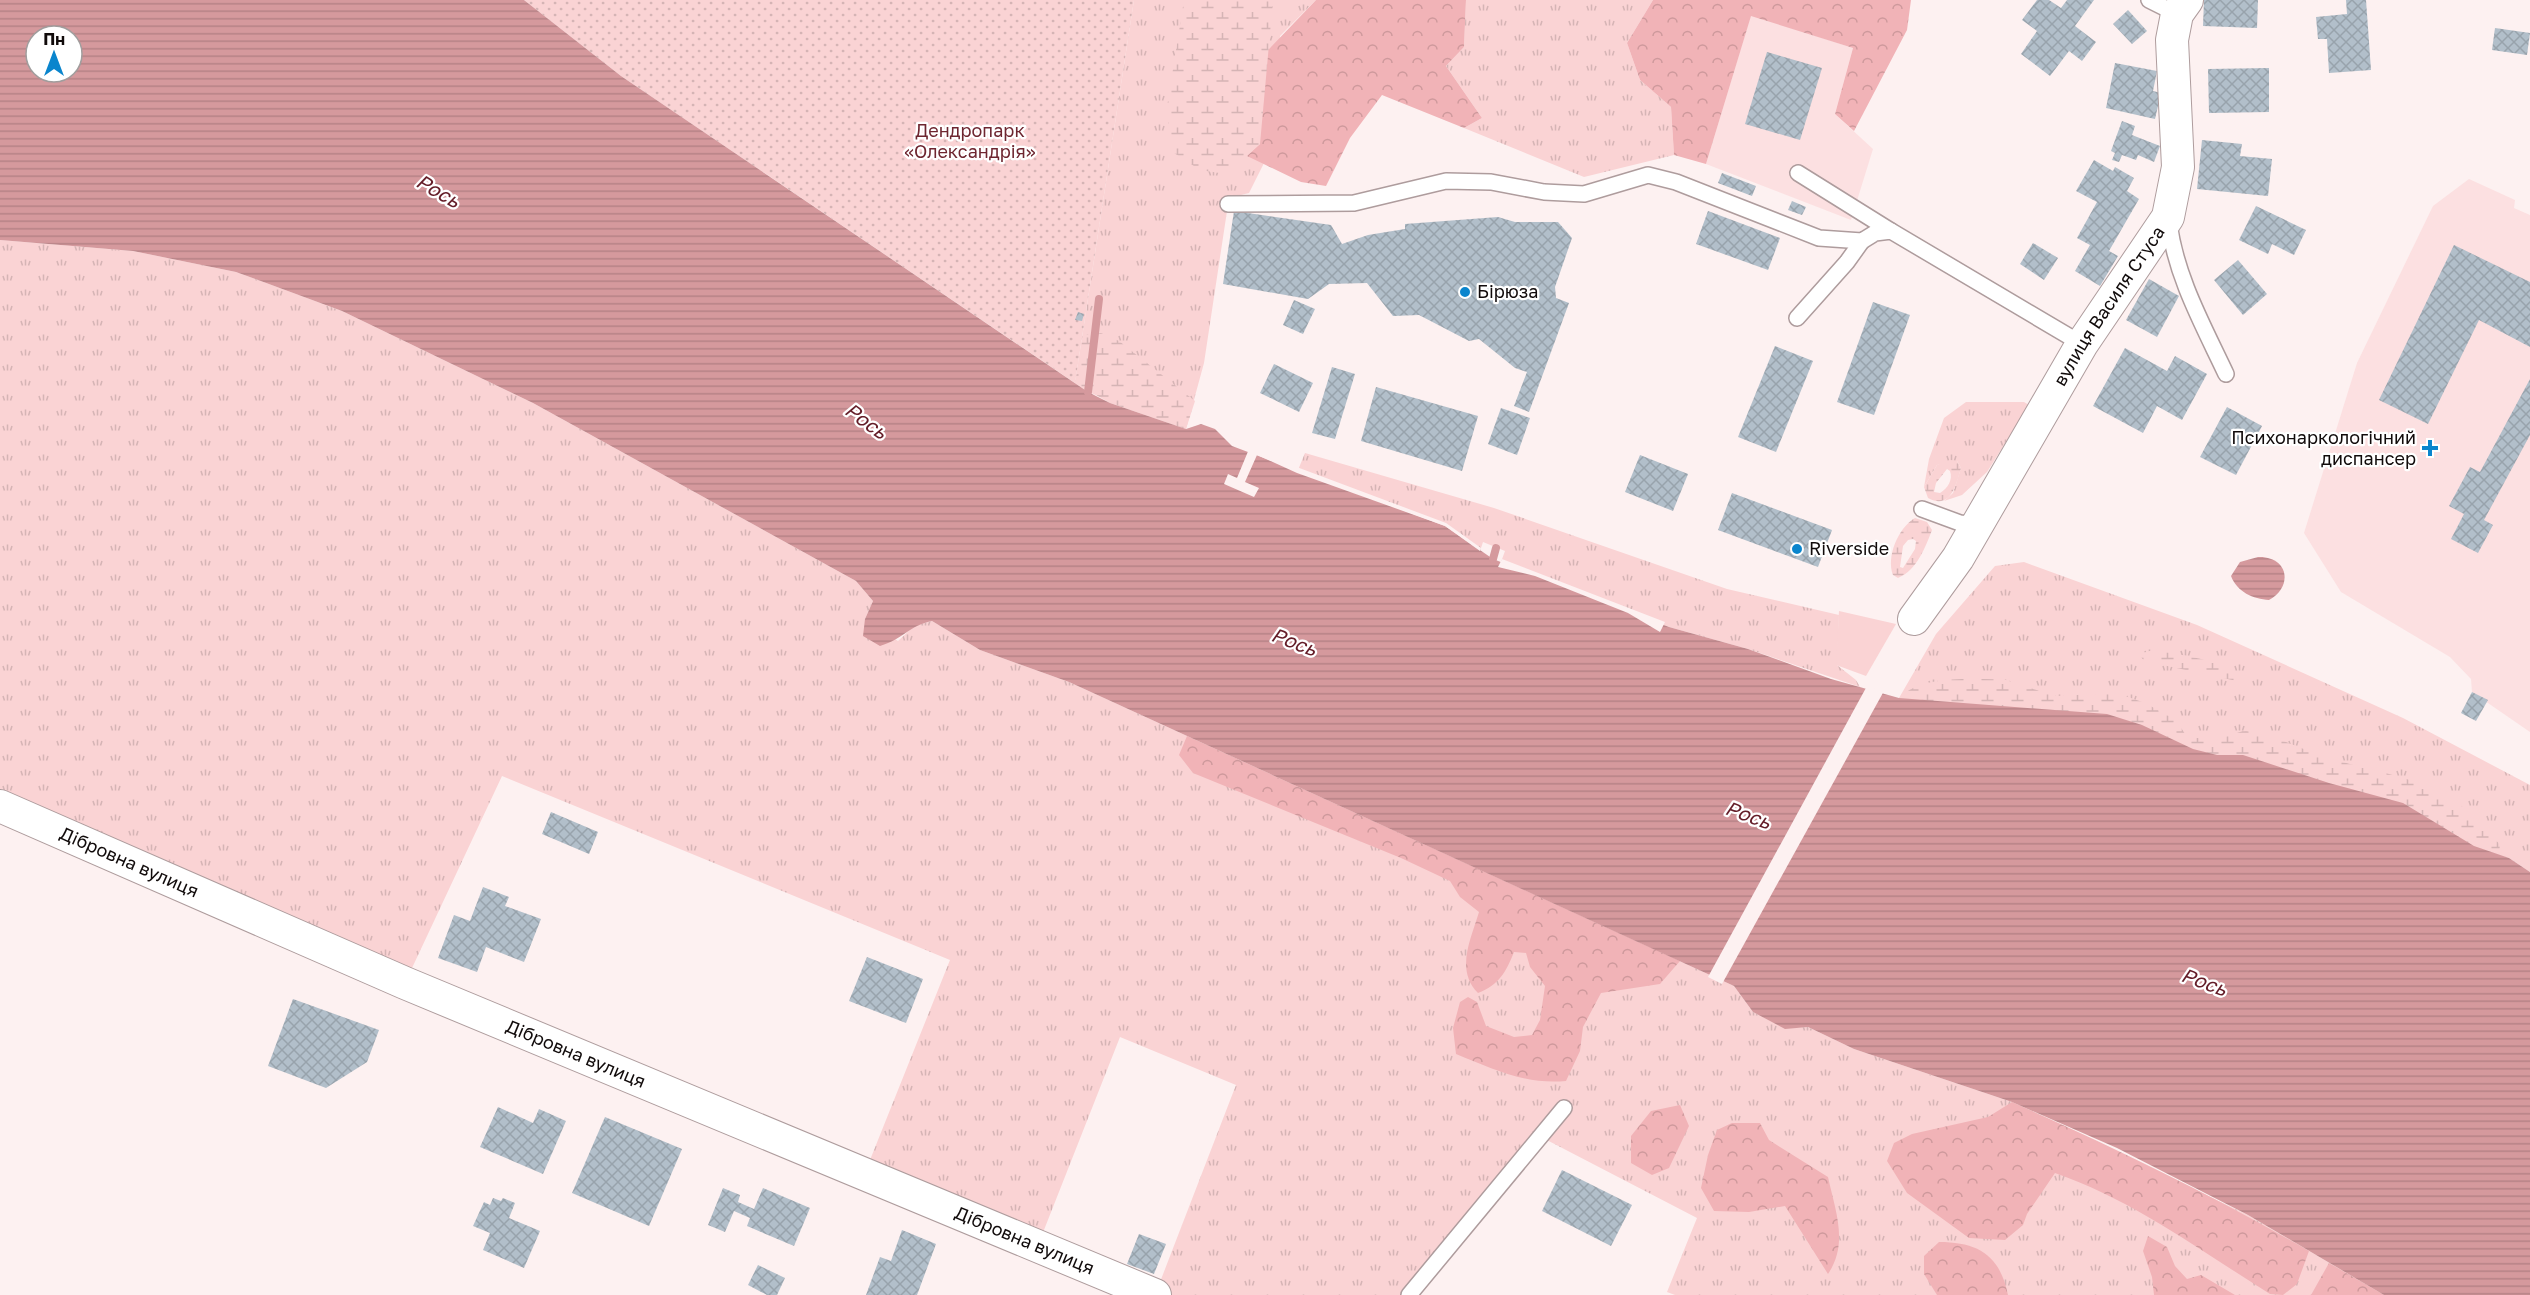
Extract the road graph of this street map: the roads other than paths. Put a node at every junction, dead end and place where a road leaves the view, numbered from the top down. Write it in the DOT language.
graph roads {
  1 [pos="2149,0"];
  2 [pos="2182,7"];
  3 [pos="1798,173"];
  4 [pos="1228,204"];
  5 [pos="2168,217"];
  6 [pos="1891,231"];
  7 [pos="1862,241"];
  8 [pos="1797,318"];
  9 [pos="2082,344"];
  10 [pos="2226,374"];
  11 [pos="1922,509"];
  12 [pos="1977,525"];
  13 [pos="1914,619"];
  14 [pos="0,806"];
  15 [pos="1564,1108"];
  16 [pos="1155,1295"];
  17 [pos="1409,1295"];
  1 -- 2 [label="lane"];
  2 -- 5 [label="street, вулиця Василя Стуса"];
  3 -- 6 [label="lane"];
  4 -- 7 [label="lane"];
  5 -- 9 [label="street, вулиця Василя Стуса"];
  5 -- 10 [label="lane"];
  6 -- 7 [label="lane"];
  6 -- 9 [label="lane"];
  7 -- 8 [label="lane"];
  9 -- 12 [label="street, вулиця Василя Стуса"];
  11 -- 12 [label="lane"];
  12 -- 13 [label="street, вулиця Василя Стуса"];
  14 -- 16 [label="street, Дібровна вулиця"];
  15 -- 17 [label="lane"];
}
